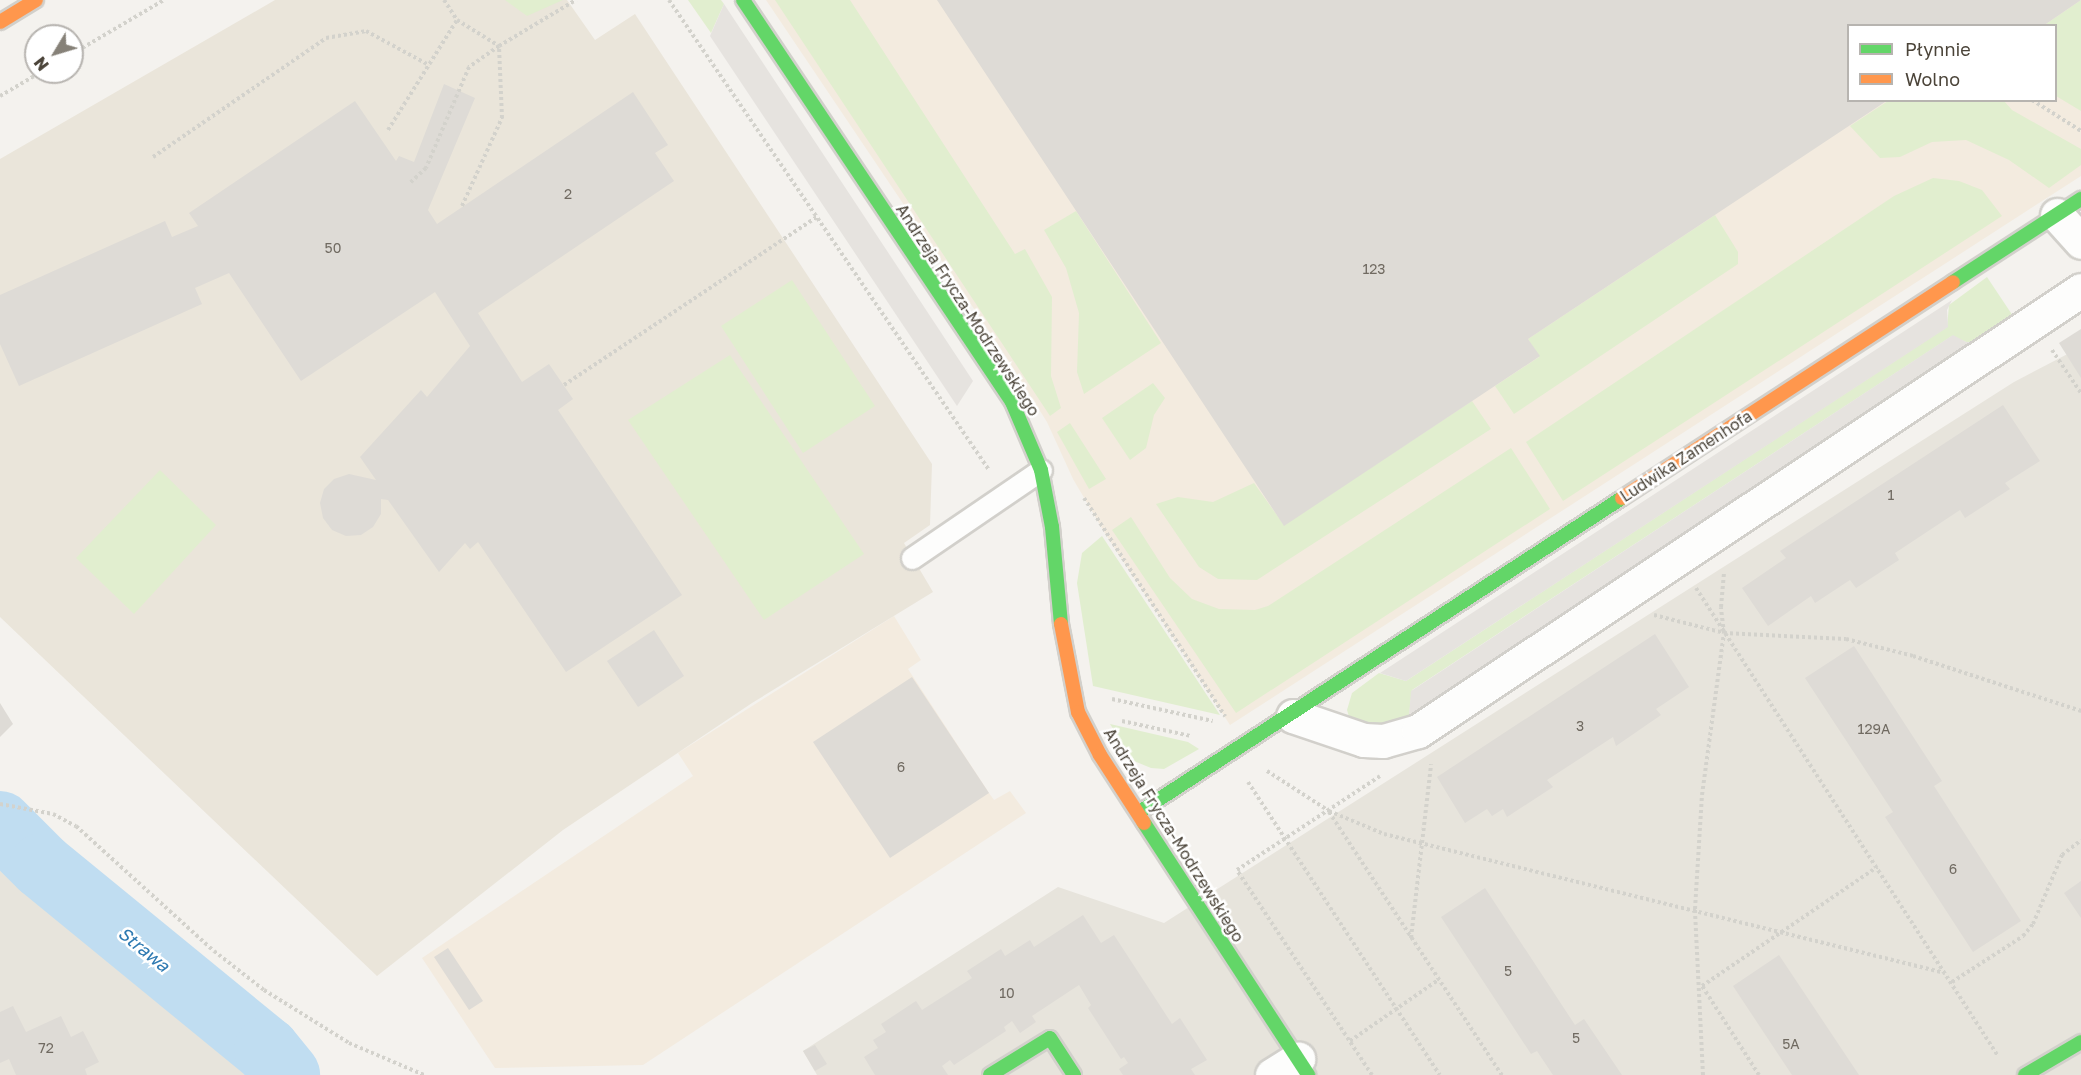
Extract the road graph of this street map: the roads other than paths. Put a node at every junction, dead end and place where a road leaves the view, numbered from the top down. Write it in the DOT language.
graph roads {
  1 [pos="36,0"];
  2 [pos="743,0"];
  3 [pos="0,22"];
  4 [pos="2069,207"];
  5 [pos="2081,242"];
  6 [pos="2081,290"];
  7 [pos="1041,470"];
  8 [pos="912,558"];
  9 [pos="1293,716"];
  10 [pos="1138,813"];
  11 [pos="2081,1042"];
  12 [pos="1293,1070"];
  13 [pos="990,1075"];
  14 [pos="1074,1075"];
  15 [pos="2025,1075"];
  1 -- 3 [label="street"];
  2 -- 7 [label="street, Andrzeja Frycza-Modrzewskiego"];
  4 -- 5 [label="street"];
  4 -- 9 [label="street, Ludwika Zamenhofa"];
  6 -- 9 [label="street"];
  7 -- 8 [label="lane"];
  7 -- 10 [label="street, Andrzeja Frycza-Modrzewskiego"];
  9 -- 10 [label="street, Ludwika Zamenhofa"];
  10 -- 12 [label="street, Andrzeja Frycza-Modrzewskiego"];
  11 -- 15 [label="street"];
  13 -- 14 [label="street"];
}
